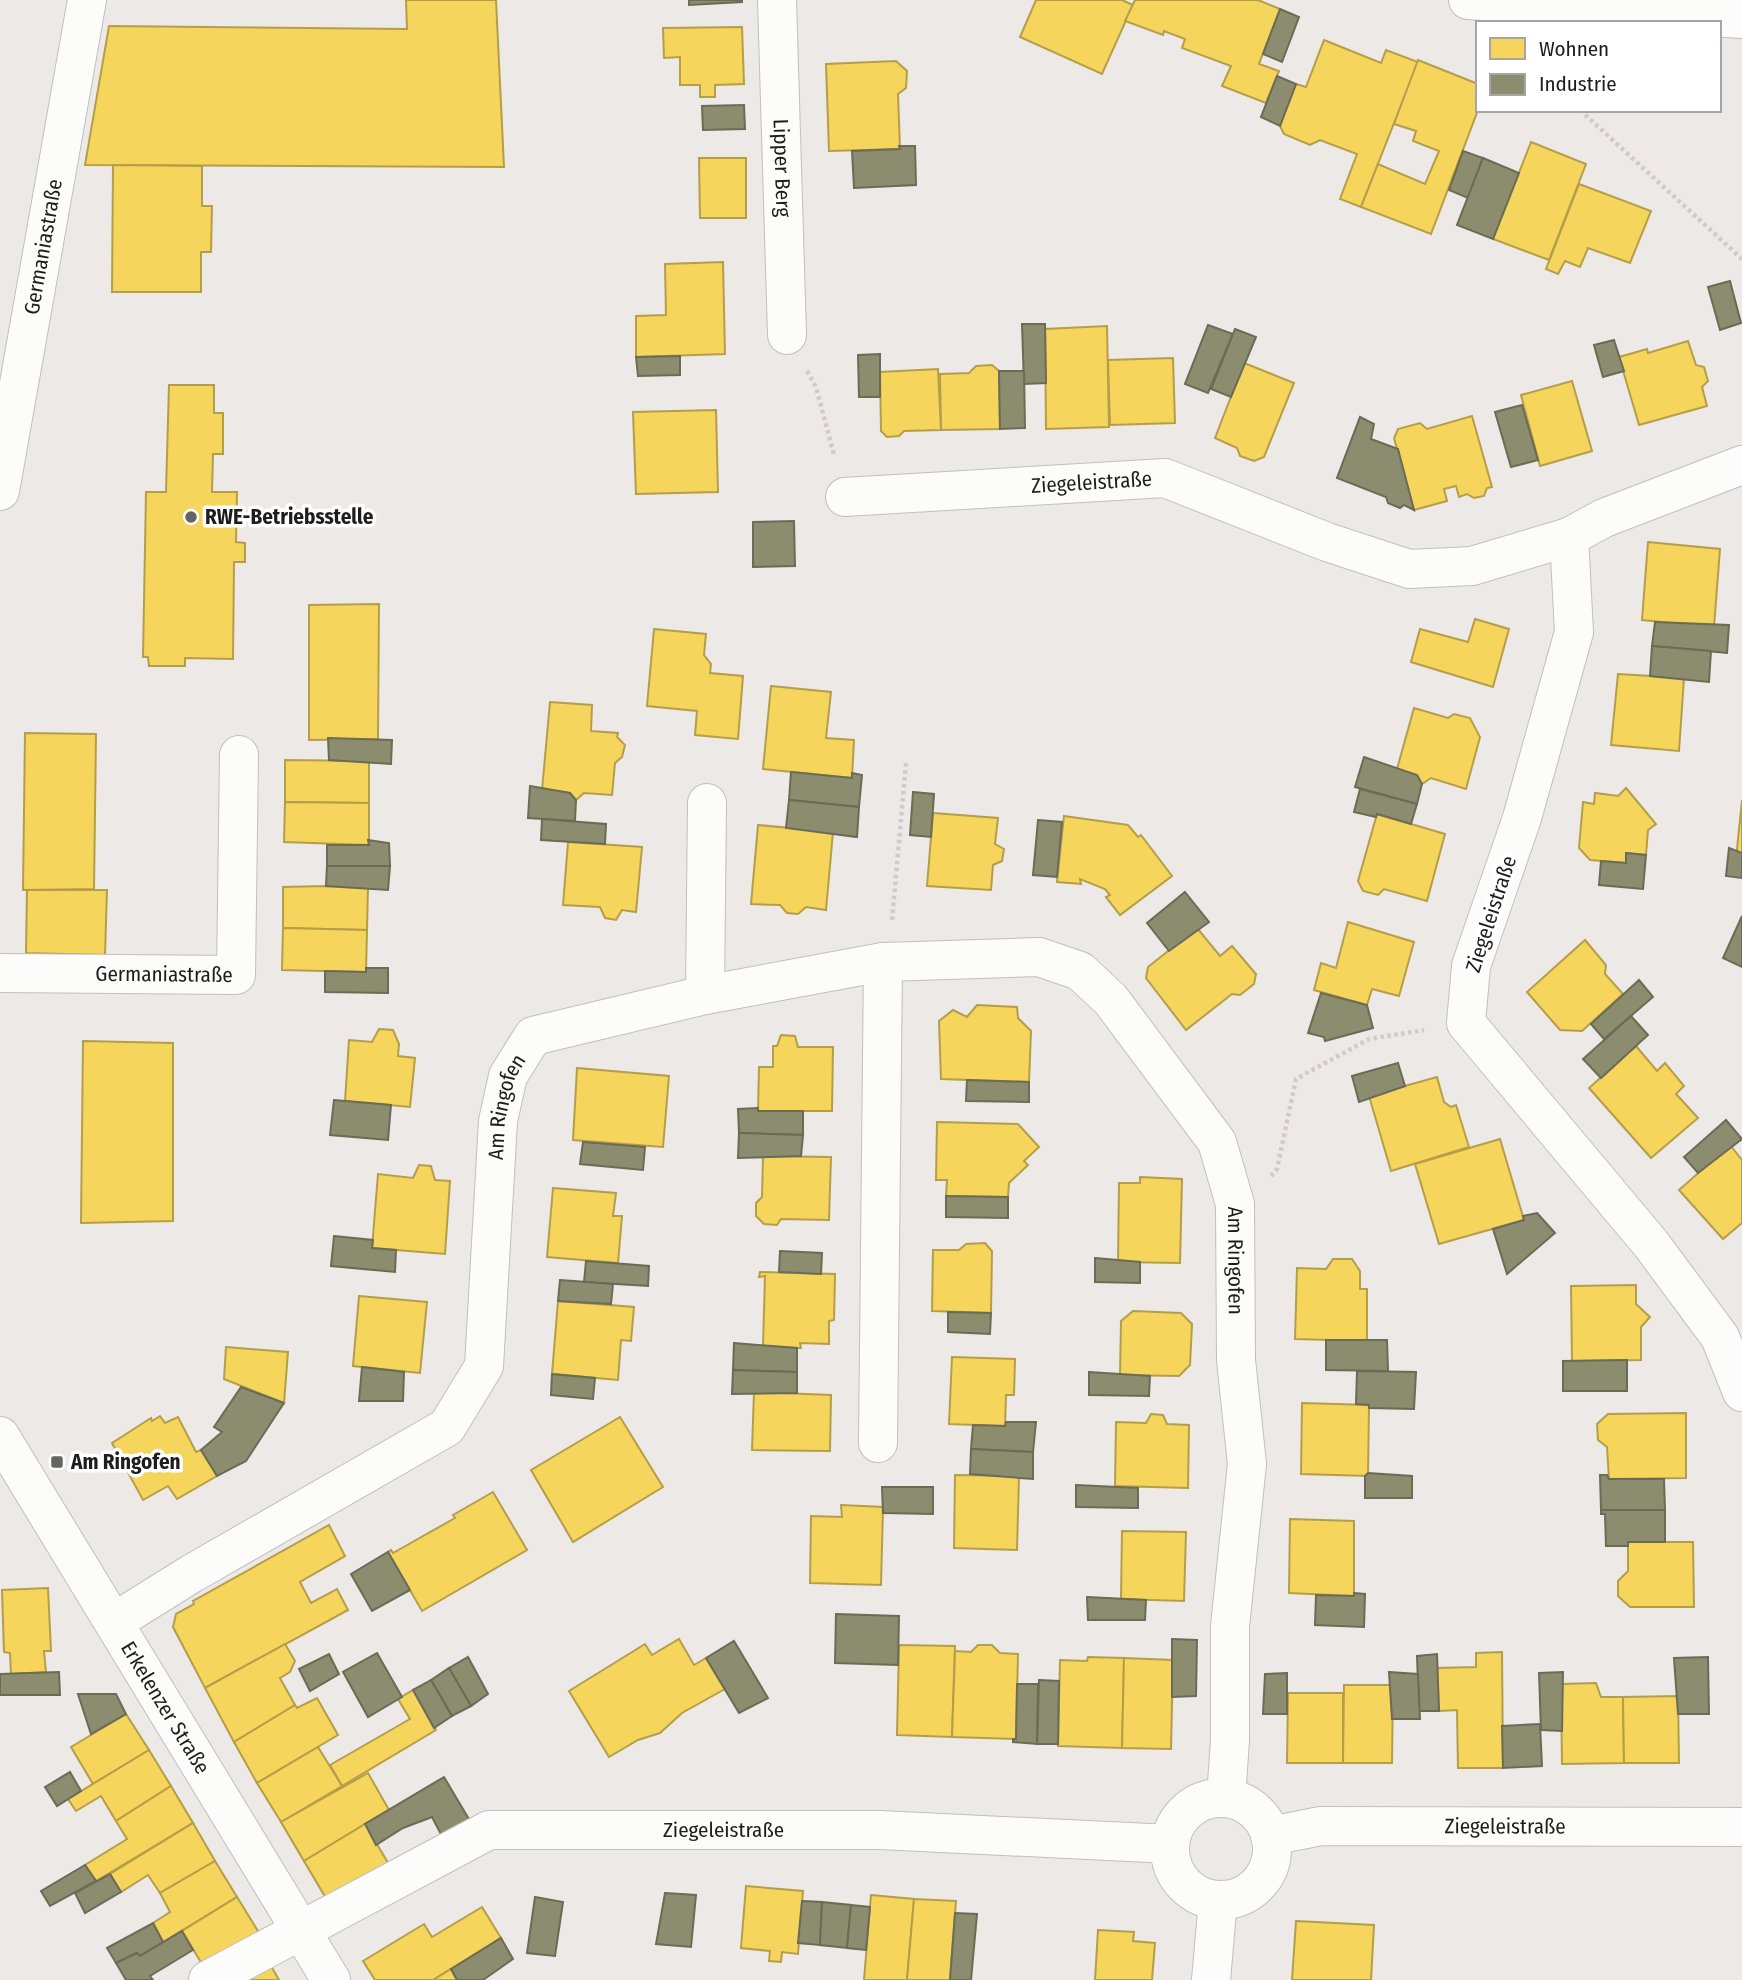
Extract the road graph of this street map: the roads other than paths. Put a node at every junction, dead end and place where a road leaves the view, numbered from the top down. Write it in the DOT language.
graph roads {
  1 [pos="87,0"];
  2 [pos="777,0"];
  3 [pos="1470,1"];
  4 [pos="1742,19"];
  5 [pos="787,335"];
  6 [pos="1742,464"];
  7 [pos="0,491"];
  8 [pos="845,497"];
  9 [pos="1569,537"];
  10 [pos="239,755"];
  11 [pos="707,803"];
  12 [pos="883,962"];
  13 [pos="0,972"];
  14 [pos="705,995"];
  15 [pos="1731,1334"];
  16 [pos="1742,1392"];
  17 [pos="0,1436"];
  18 [pos="878,1443"];
  19 [pos="114,1622"];
  20 [pos="1226,1798"];
  21 [pos="1742,1826"];
  22 [pos="1270,1836"];
  23 [pos="1170,1844"];
  24 [pos="1217,1900"];
  25 [pos="302,1930"];
  26 [pos="208,1980"];
  27 [pos="331,1980"];
  28 [pos="1211,1980"];
  1 -- 7 [label="street, Germaniastraße"];
  2 -- 5 [label="street, Lipper Berg"];
  3 -- 4 [label="street"];
  6 -- 9 [label="street, Ziegeleistraße"];
  8 -- 9 [label="street, Ziegeleistraße"];
  9 -- 15 [label="street, Ziegeleistraße"];
  10 -- 13 [label="street, Germaniastraße"];
  11 -- 14 [label="street"];
  12 -- 14 [label="street, Am Ringofen"];
  12 -- 18 [label="street"];
  12 -- 20 [label="street, Am Ringofen"];
  14 -- 19 [label="street, Am Ringofen"];
  15 -- 16 [label="street"];
  17 -- 19 [label="street, Erkelenzer Straße"];
  19 -- 25 [label="street, Erkelenzer Straße"];
  20 -- 22 [label="street"];
  20 -- 23 [label="street"];
  21 -- 22 [label="street, Ziegeleistraße"];
  22 -- 24 [label="street"];
  23 -- 24 [label="street"];
  23 -- 25 [label="street, Ziegeleistraße"];
  24 -- 28 [label="street"];
  25 -- 26 [label="street, Ziegeleistraße"];
  25 -- 27 [label="street, Erkelenzer Straße"];
}
